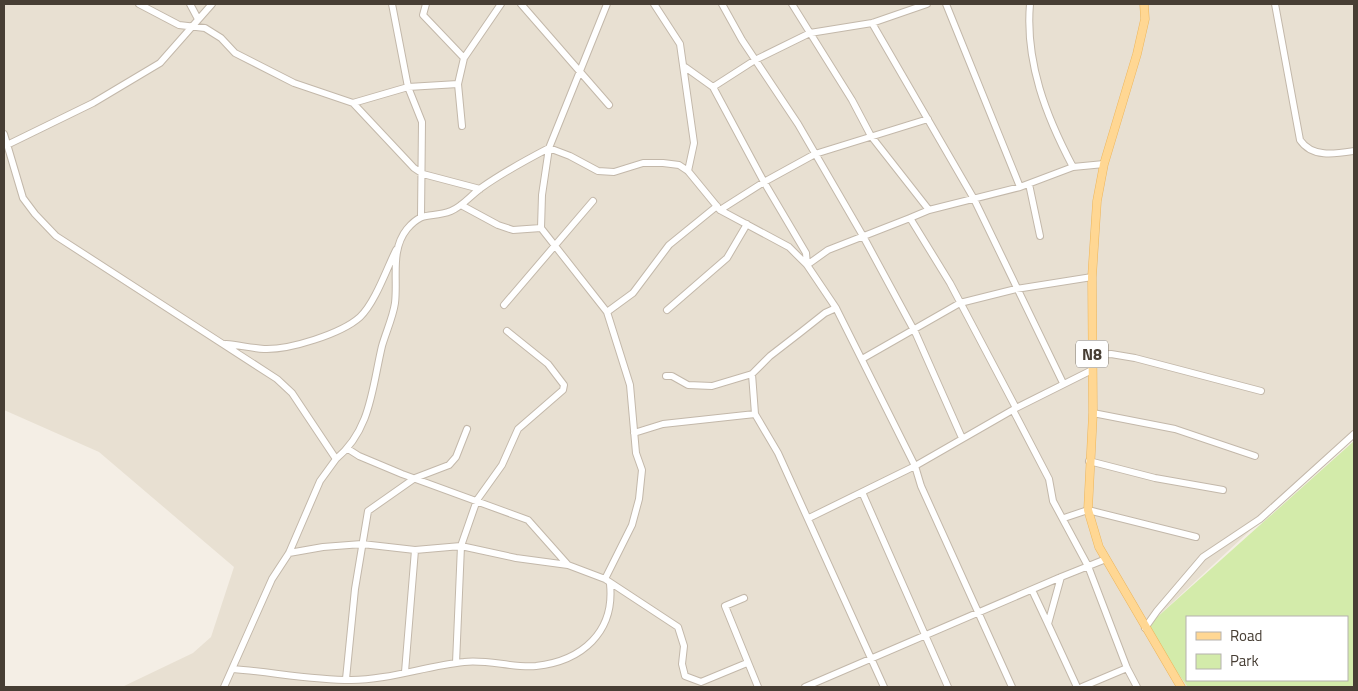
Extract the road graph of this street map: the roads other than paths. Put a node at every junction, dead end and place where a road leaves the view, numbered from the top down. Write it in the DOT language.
graph roads {
  1 [pos="139,4"];
  2 [pos="190,4"];
  3 [pos="212,4"];
  4 [pos="392,4"];
  5 [pos="426,4"];
  6 [pos="501,4"];
  7 [pos="521,4"];
  8 [pos="607,4"];
  9 [pos="654,4"];
  10 [pos="722,4"];
  11 [pos="792,4"];
  12 [pos="927,4"];
  13 [pos="946,4"];
  14 [pos="1030,4"];
  15 [pos="1144,4"];
  16 [pos="1275,4"];
  17 [pos="198,19"];
  18 [pos="872,24"];
  19 [pos="192,26"];
  20 [pos="810,33"];
  21 [pos="464,58"];
  22 [pos="755,60"];
  23 [pos="685,67"];
  24 [pos="580,72"];
  25 [pos="458,84"];
  26 [pos="408,87"];
  27 [pos="713,87"];
  28 [pos="353,103"];
  29 [pos="609,105"];
  30 [pos="928,118"];
  31 [pos="462,126"];
  32 [pos="4,134"];
  33 [pos="871,136"];
  34 [pos="7,145"];
  35 [pos="549,148"];
  36 [pos="1354,151"];
  37 [pos="815,154"];
  38 [pos="1104,164"];
  39 [pos="1073,166"];
  40 [pos="688,171"];
  41 [pos="423,174"];
  42 [pos="764,182"];
  43 [pos="1029,184"];
  44 [pos="1020,187"];
  45 [pos="480,189"];
  46 [pos="974,199"];
  47 [pos="593,201"];
  48 [pos="461,205"];
  49 [pos="719,208"];
  50 [pos="929,210"];
  51 [pos="421,216"];
  52 [pos="910,218"];
  53 [pos="747,224"];
  54 [pos="541,228"];
  55 [pos="863,236"];
  56 [pos="1040,236"];
  57 [pos="399,243"];
  58 [pos="556,246"];
  59 [pos="807,265"];
  60 [pos="1092,277"];
  61 [pos="1016,289"];
  62 [pos="960,303"];
  63 [pos="504,305"];
  64 [pos="836,308"];
  65 [pos="667,310"];
  66 [pos="608,312"];
  67 [pos="914,329"];
  68 [pos="507,331"];
  69 [pos="222,343"];
  70 [pos="1092,355"];
  71 [pos="862,359"];
  72 [pos="1092,370"];
  73 [pos="752,374"];
  74 [pos="666,376"];
  75 [pos="1063,383"];
  76 [pos="1261,391"];
  77 [pos="1015,409"];
  78 [pos="1093,413"];
  79 [pos="755,414"];
  80 [pos="467,429"];
  81 [pos="634,433"];
  82 [pos="1354,434"];
  83 [pos="962,438"];
  84 [pos="348,449"];
  85 [pos="1254,456"];
  86 [pos="336,459"];
  87 [pos="1089,461"];
  88 [pos="915,466"];
  89 [pos="415,478"];
  90 [pos="1222,490"];
  91 [pos="862,492"];
  92 [pos="477,500"];
  93 [pos="1088,510"];
  94 [pos="809,518"];
  95 [pos="1064,518"];
  96 [pos="1196,537"];
  97 [pos="362,544"];
  98 [pos="461,546"];
  99 [pos="415,550"];
  100 [pos="289,553"];
  101 [pos="1106,560"];
  102 [pos="568,565"];
  103 [pos="1088,566"];
  104 [pos="1061,577"];
  105 [pos="605,579"];
  106 [pos="610,584"];
  107 [pos="1032,590"];
  108 [pos="744,598"];
  109 [pos="978,612"];
  110 [pos="1048,624"];
  111 [pos="1145,628"];
  112 [pos="924,635"];
  113 [pos="871,658"];
  114 [pos="456,663"];
  115 [pos="747,663"];
  116 [pos="1127,668"];
  117 [pos="233,669"];
  118 [pos="405,672"];
  119 [pos="346,679"];
  120 [pos="820,684"];
  121 [pos="224,687"];
  122 [pos="758,687"];
  123 [pos="805,687"];
  124 [pos="884,687"];
  125 [pos="948,687"];
  126 [pos="1012,687"];
  127 [pos="1077,687"];
  128 [pos="1082,687"];
  129 [pos="1137,687"];
  130 [pos="1181,687"];
  1 -- 19 [label="street"];
  2 -- 17 [label="street"];
  3 -- 17 [label="street"];
  4 -- 26 [label="street"];
  5 -- 21 [label="street"];
  6 -- 21 [label="street"];
  7 -- 24 [label="street"];
  8 -- 24 [label="street"];
  9 -- 23 [label="street"];
  10 -- 22 [label="street"];
  11 -- 20 [label="street"];
  12 -- 18 [label="street"];
  13 -- 44 [label="street"];
  14 -- 39 [label="street"];
  15 -- 38 [label="main road, N8"];
  16 -- 36 [label="street"];
  17 -- 19 [label="street"];
  18 -- 20 [label="street"];
  18 -- 30 [label="street"];
  19 -- 28 [label="street"];
  19 -- 34 [label="street"];
  20 -- 22 [label="street"];
  20 -- 33 [label="street"];
  21 -- 25 [label="street"];
  22 -- 27 [label="street"];
  22 -- 37 [label="street"];
  23 -- 27 [label="street"];
  23 -- 40 [label="street"];
  24 -- 29 [label="street"];
  24 -- 35 [label="street"];
  25 -- 26 [label="street"];
  25 -- 31 [label="street"];
  26 -- 28 [label="street"];
  26 -- 41 [label="street"];
  27 -- 42 [label="street"];
  28 -- 41 [label="street"];
  30 -- 33 [label="street"];
  30 -- 46 [label="street"];
  32 -- 34 [label="street"];
  33 -- 37 [label="street"];
  33 -- 50 [label="street"];
  34 -- 69 [label="street"];
  35 -- 40 [label="street"];
  35 -- 45 [label="street"];
  35 -- 54 [label="street"];
  37 -- 42 [label="street"];
  37 -- 55 [label="street"];
  38 -- 39 [label="street"];
  38 -- 60 [label="main road, N8"];
  39 -- 43 [label="street"];
  40 -- 49 [label="street"];
  41 -- 45 [label="street"];
  41 -- 51 [label="street"];
  42 -- 49 [label="street"];
  42 -- 59 [label="street"];
  43 -- 44 [label="street"];
  43 -- 56 [label="street"];
  44 -- 46 [label="street"];
  45 -- 48 [label="street"];
  46 -- 50 [label="street"];
  46 -- 61 [label="street"];
  47 -- 58 [label="street"];
  48 -- 51 [label="street"];
  48 -- 54 [label="street"];
  49 -- 53 [label="street"];
  49 -- 66 [label="street"];
  50 -- 52 [label="street"];
  51 -- 57 [label="street"];
  52 -- 55 [label="street"];
  52 -- 62 [label="street"];
  53 -- 59 [label="street"];
  53 -- 65 [label="street"];
  54 -- 58 [label="street"];
  55 -- 59 [label="street"];
  55 -- 67 [label="street"];
  57 -- 69 [label="street"];
  57 -- 84 [label="street"];
  58 -- 63 [label="street"];
  58 -- 66 [label="street"];
  59 -- 64 [label="street"];
  60 -- 61 [label="street"];
  60 -- 70 [label="main road, N8"];
  61 -- 62 [label="street"];
  61 -- 75 [label="street"];
  62 -- 67 [label="street"];
  62 -- 77 [label="street"];
  64 -- 71 [label="street"];
  64 -- 73 [label="street"];
  66 -- 81 [label="street"];
  67 -- 71 [label="street"];
  67 -- 83 [label="street"];
  68 -- 92 [label="street"];
  69 -- 86 [label="street"];
  70 -- 72 [label="main road, N8"];
  70 -- 76 [label="street"];
  71 -- 88 [label="street"];
  72 -- 75 [label="street"];
  72 -- 78 [label="main road, N8"];
  73 -- 74 [label="street"];
  73 -- 79 [label="street"];
  75 -- 77 [label="street"];
  77 -- 83 [label="street"];
  77 -- 95 [label="street"];
  78 -- 85 [label="street"];
  78 -- 87 [label="main road, N8"];
  79 -- 81 [label="street"];
  79 -- 94 [label="street"];
  80 -- 89 [label="street"];
  81 -- 105 [label="street"];
  82 -- 111 [label="street"];
  83 -- 88 [label="street"];
  84 -- 86 [label="street"];
  84 -- 89 [label="street"];
  86 -- 100 [label="street"];
  87 -- 90 [label="street"];
  87 -- 93 [label="main road, N8"];
  88 -- 91 [label="street"];
  88 -- 109 [label="street"];
  89 -- 92 [label="street"];
  89 -- 97 [label="street"];
  91 -- 94 [label="street"];
  91 -- 112 [label="street"];
  92 -- 98 [label="street"];
  92 -- 102 [label="street"];
  93 -- 95 [label="street"];
  93 -- 96 [label="street"];
  93 -- 101 [label="main road, N8"];
  94 -- 113 [label="street"];
  95 -- 103 [label="street"];
  97 -- 99 [label="street"];
  97 -- 100 [label="street"];
  97 -- 119 [label="street"];
  98 -- 99 [label="street"];
  98 -- 102 [label="street"];
  98 -- 114 [label="street"];
  99 -- 118 [label="street"];
  100 -- 117 [label="street"];
  101 -- 103 [label="street"];
  101 -- 111 [label="main road, N8"];
  102 -- 105 [label="street"];
  103 -- 104 [label="street"];
  103 -- 116 [label="street"];
  104 -- 107 [label="street"];
  104 -- 110 [label="street"];
  105 -- 106 [label="street"];
  106 -- 114 [label="street"];
  106 -- 115 [label="street"];
  107 -- 109 [label="street"];
  107 -- 110 [label="street"];
  108 -- 115 [label="street"];
  109 -- 112 [label="street"];
  109 -- 126 [label="street"];
  110 -- 127 [label="street"];
  111 -- 130 [label="main road, N8"];
  112 -- 113 [label="street"];
  112 -- 125 [label="street"];
  113 -- 120 [label="street"];
  113 -- 124 [label="street"];
  114 -- 118 [label="street"];
  115 -- 122 [label="street"];
  116 -- 128 [label="street"];
  116 -- 129 [label="street"];
  117 -- 119 [label="street"];
  117 -- 121 [label="street"];
  118 -- 119 [label="street"];
  120 -- 123 [label="street"];
}
